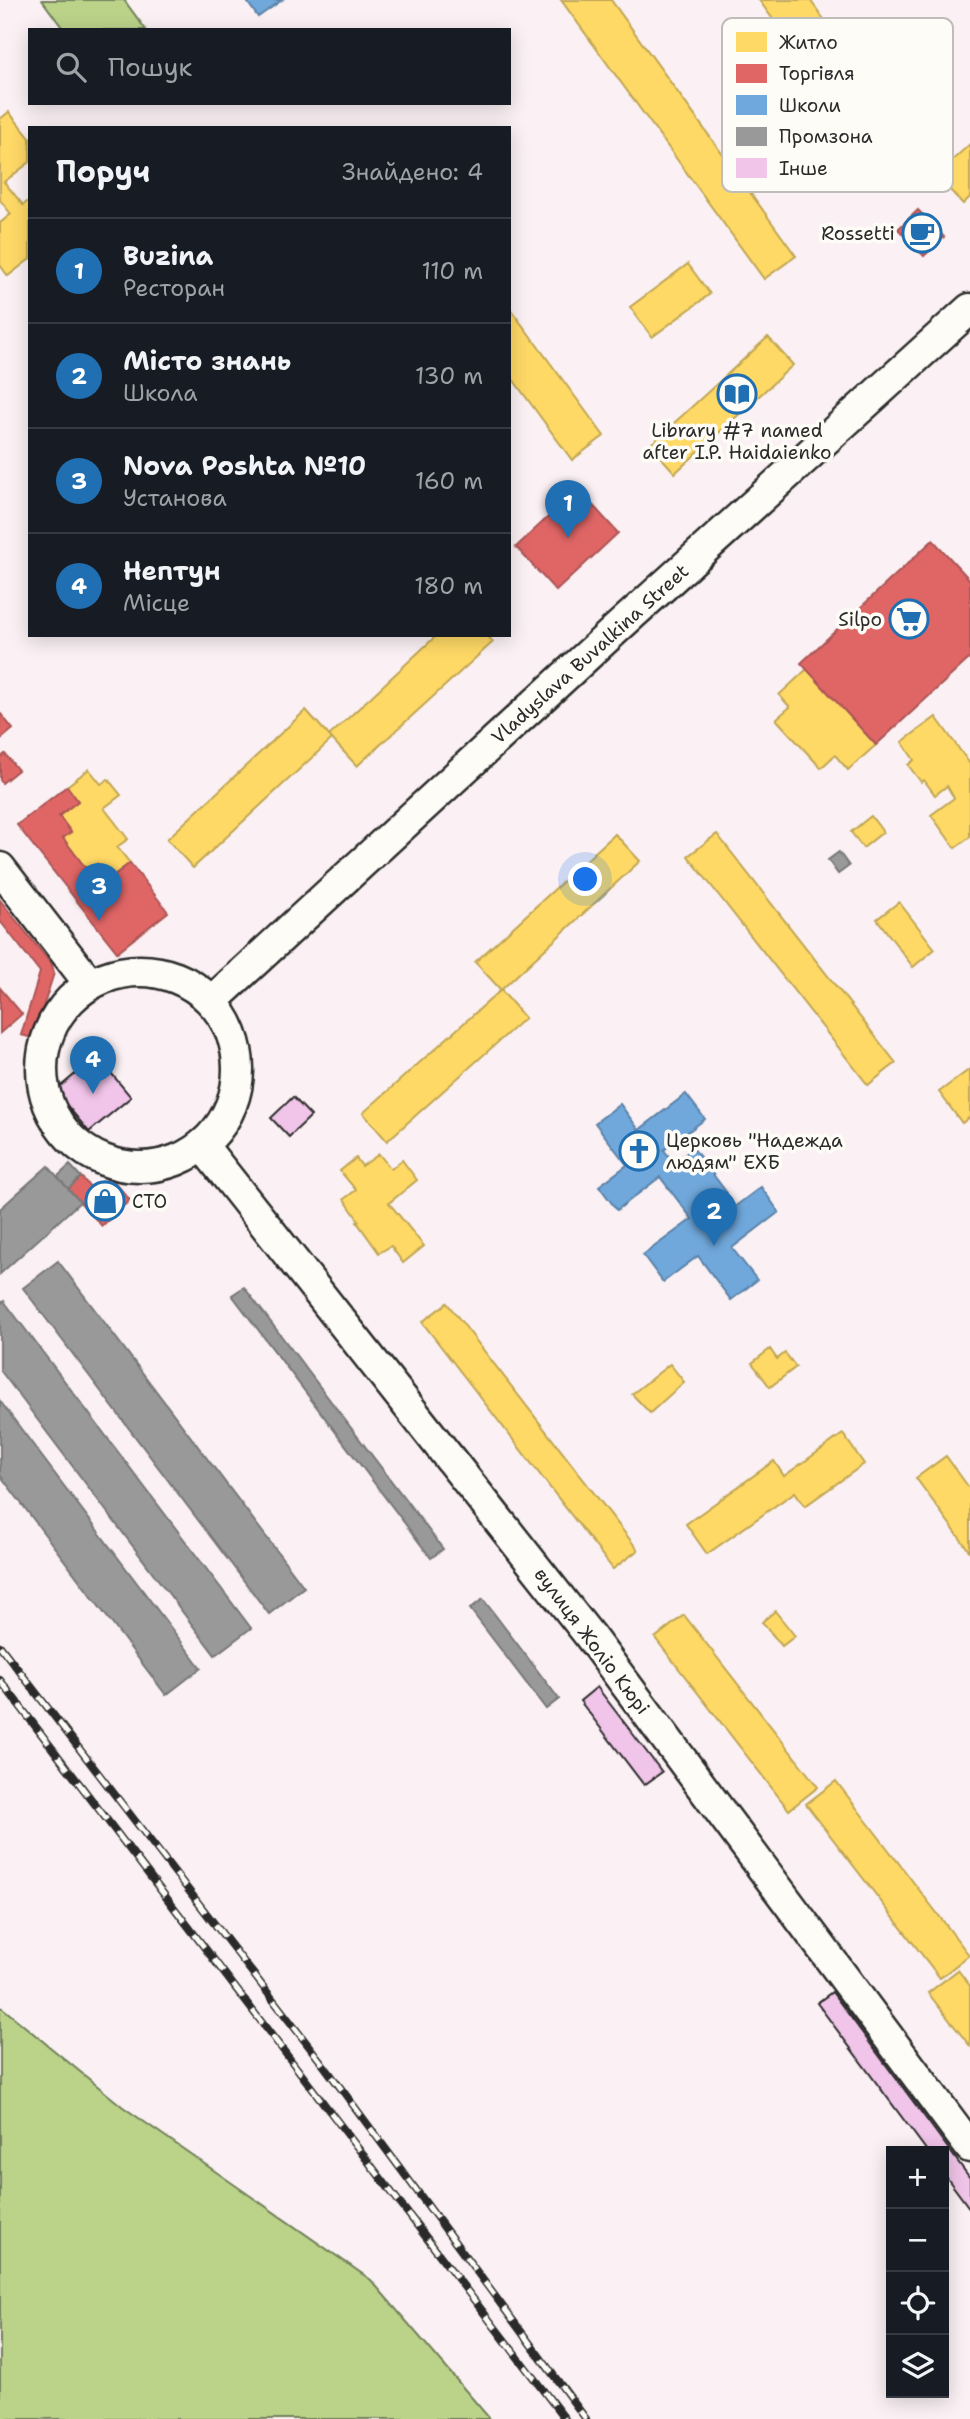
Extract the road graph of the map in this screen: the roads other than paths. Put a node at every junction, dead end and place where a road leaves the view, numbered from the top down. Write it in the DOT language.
graph roads {
  1 [pos="970,309"];
  2 [pos="0,868"];
  3 [pos="90,984"];
  4 [pos="212,1001"];
  5 [pos="202,1145"];
  6 [pos="970,2147"];
  1 -- 4 [label="street, Vladyslava Buvalkina Street"];
  2 -- 3 [label="street"];
  3 -- 4 [label="street"];
  3 -- 5 [label="street"];
  4 -- 5 [label="street"];
  5 -- 6 [label="street, вулиця Жоліо Кюрі"];
}
